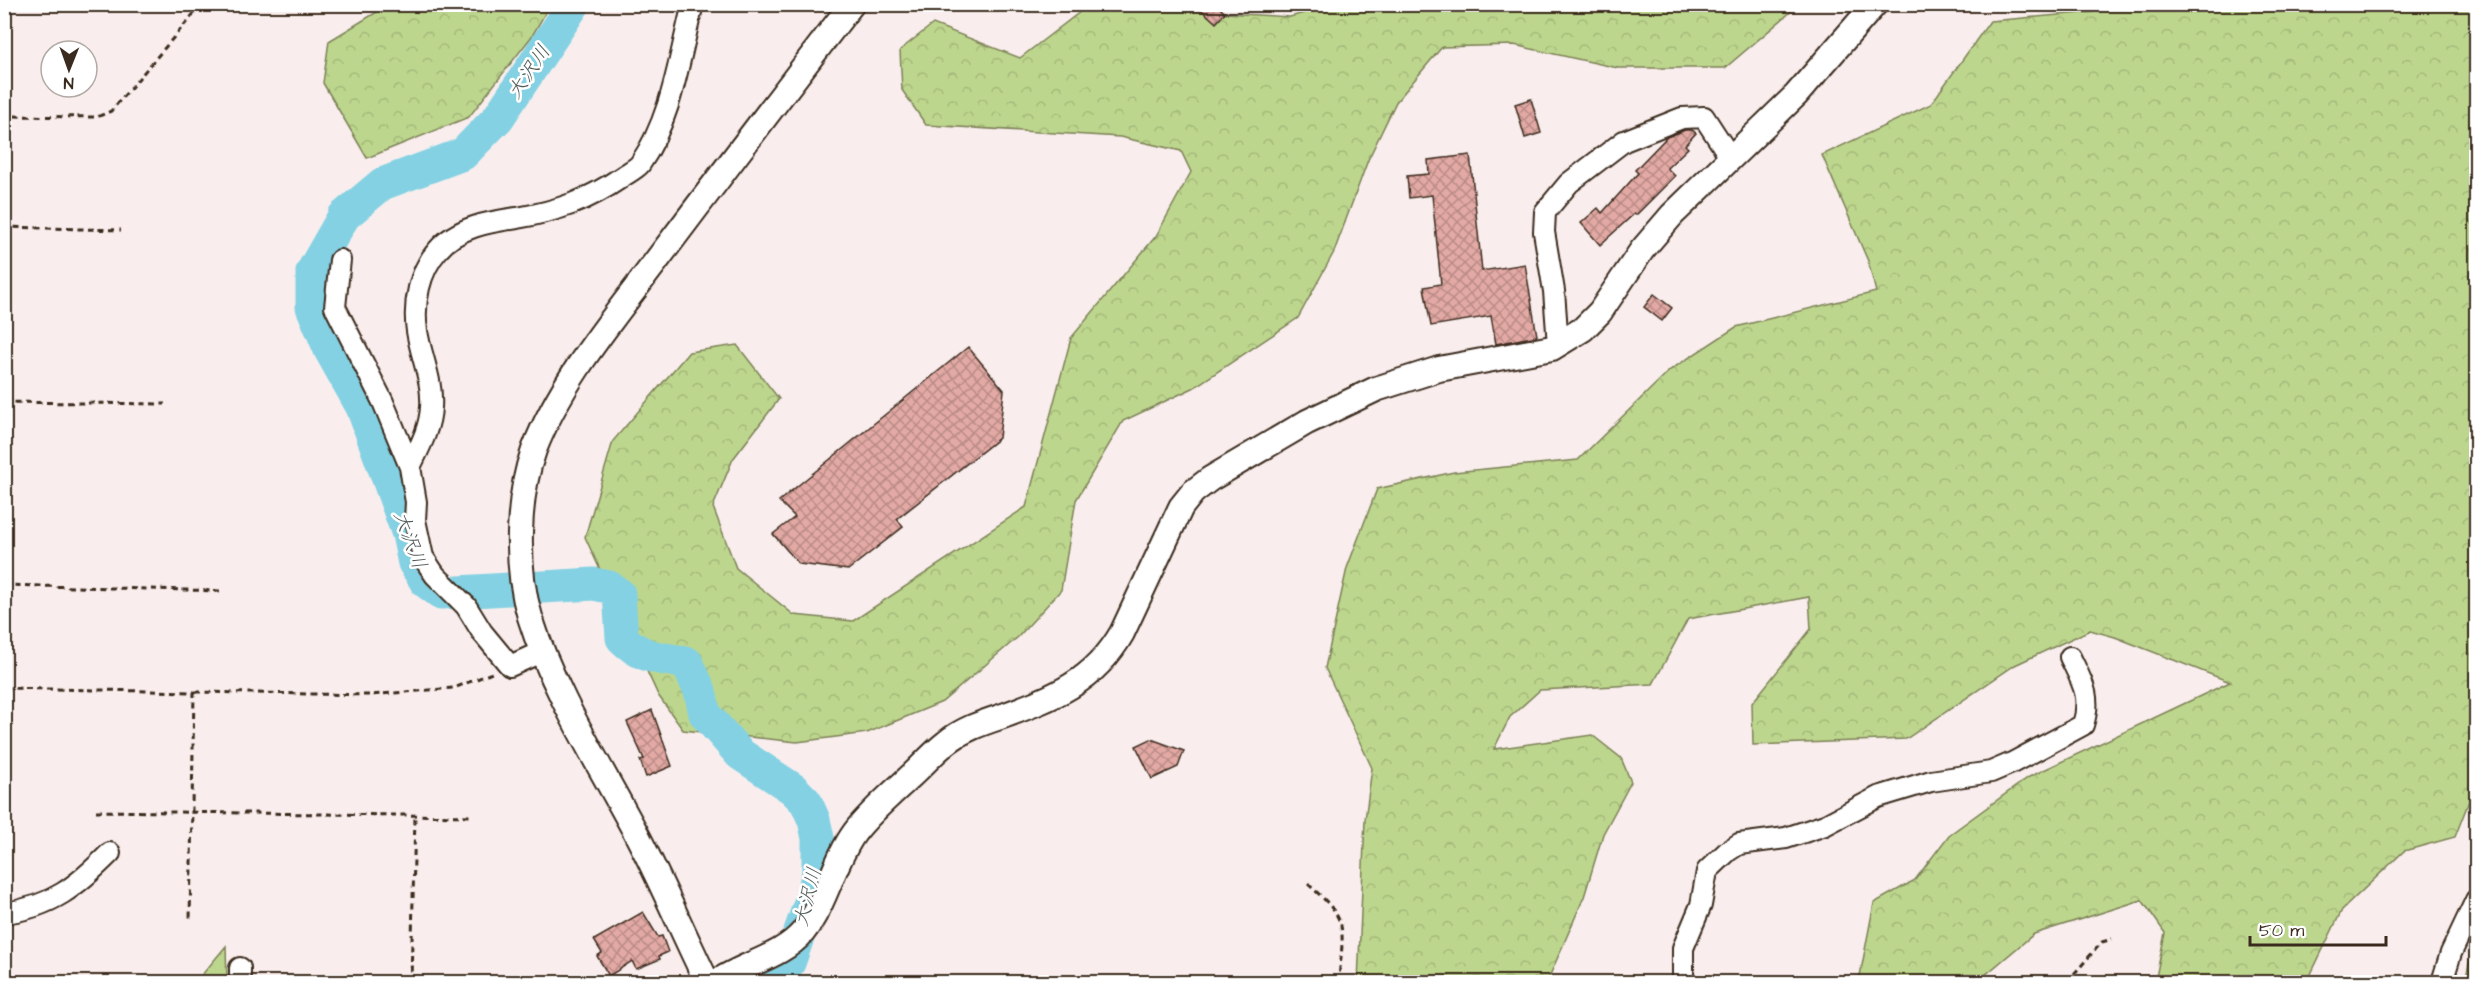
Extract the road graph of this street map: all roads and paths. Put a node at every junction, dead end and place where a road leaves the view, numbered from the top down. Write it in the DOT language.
graph roads {
  1 [pos="202,4"];
  2 [pos="693,4"];
  3 [pos="852,4"];
  4 [pos="1875,4"];
  5 [pos="4,116"];
  6 [pos="1730,157"];
  7 [pos="4,227"];
  8 [pos="121,230"];
  9 [pos="340,260"];
  10 [pos="1558,345"];
  11 [pos="4,402"];
  12 [pos="165,404"];
  13 [pos="410,467"];
  14 [pos="4,585"];
  15 [pos="222,591"];
  16 [pos="543,651"];
  17 [pos="2070,657"];
  18 [pos="510,666"];
  19 [pos="4,688"];
  20 [pos="194,692"];
  21 [pos="96,811"];
  22 [pos="192,812"];
  23 [pos="415,816"];
  24 [pos="474,816"];
  25 [pos="110,853"];
  26 [pos="1308,884"];
  27 [pos="2476,900"];
  28 [pos="4,913"];
  29 [pos="190,921"];
  30 [pos="2112,939"];
  31 [pos="411,982"];
  32 [pos="707,982"];
  33 [pos="717,982"];
  34 [pos="1339,982"];
  35 [pos="1683,982"];
  36 [pos="2067,982"];
  37 [pos="2442,982"];
  1 -- 5 [label="path"];
  2 -- 13 [label="street"];
  3 -- 16 [label="street"];
  4 -- 6 [label="street"];
  6 -- 10 [label="street"];
  6 -- 10 [label="street"];
  7 -- 8 [label="path"];
  9 -- 13 [label="street"];
  10 -- 33 [label="street"];
  11 -- 12 [label="path"];
  13 -- 18 [label="street"];
  14 -- 15 [label="path"];
  16 -- 18 [label="street"];
  16 -- 32 [label="street"];
  17 -- 35 [label="street"];
  18 -- 20 [label="path"];
  19 -- 20 [label="path"];
  20 -- 22 [label="path"];
  21 -- 22 [label="path"];
  22 -- 23 [label="path"];
  22 -- 29 [label="path"];
  23 -- 24 [label="path"];
  23 -- 31 [label="path"];
  25 -- 28 [label="street"];
  26 -- 34 [label="path"];
  27 -- 37 [label="street"];
  30 -- 36 [label="path"];
}
